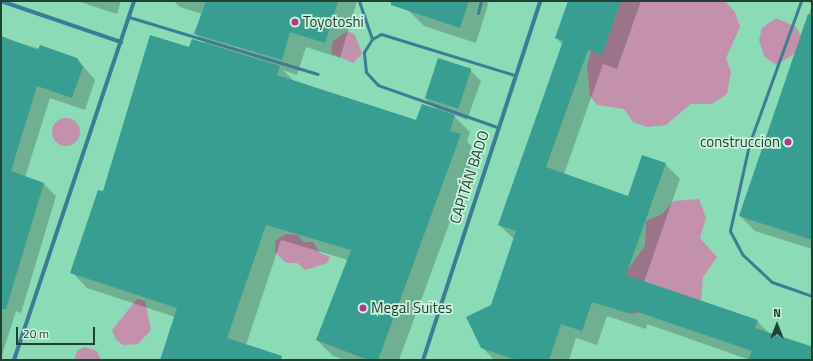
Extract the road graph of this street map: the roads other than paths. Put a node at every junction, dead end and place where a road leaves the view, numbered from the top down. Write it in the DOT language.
graph roads {
  1 [pos="1,1"];
  2 [pos="134,1"];
  3 [pos="359,1"];
  4 [pos="481,1"];
  5 [pos="540,1"];
  6 [pos="801,1"];
  7 [pos="478,13"];
  8 [pos="129,16"];
  9 [pos="372,39"];
  10 [pos="121,42"];
  11 [pos="318,74"];
  12 [pos="514,75"];
  13 [pos="497,127"];
  14 [pos="812,296"];
  15 [pos="14,360"];
  16 [pos="422,360"];
  1 -- 10 [label="street"];
  2 -- 8 [label="street"];
  3 -- 9 [label="lane"];
  4 -- 7 [label="lane"];
  5 -- 12 [label="street, CAPITÁN BADO"];
  6 -- 14 [label="lane"];
  8 -- 10 [label="street"];
  8 -- 11 [label="lane"];
  9 -- 12 [label="lane"];
  9 -- 13 [label="lane"];
  10 -- 15 [label="street"];
  12 -- 13 [label="street, CAPITÁN BADO"];
  13 -- 16 [label="street, CAPITÁN BADO"];
}
